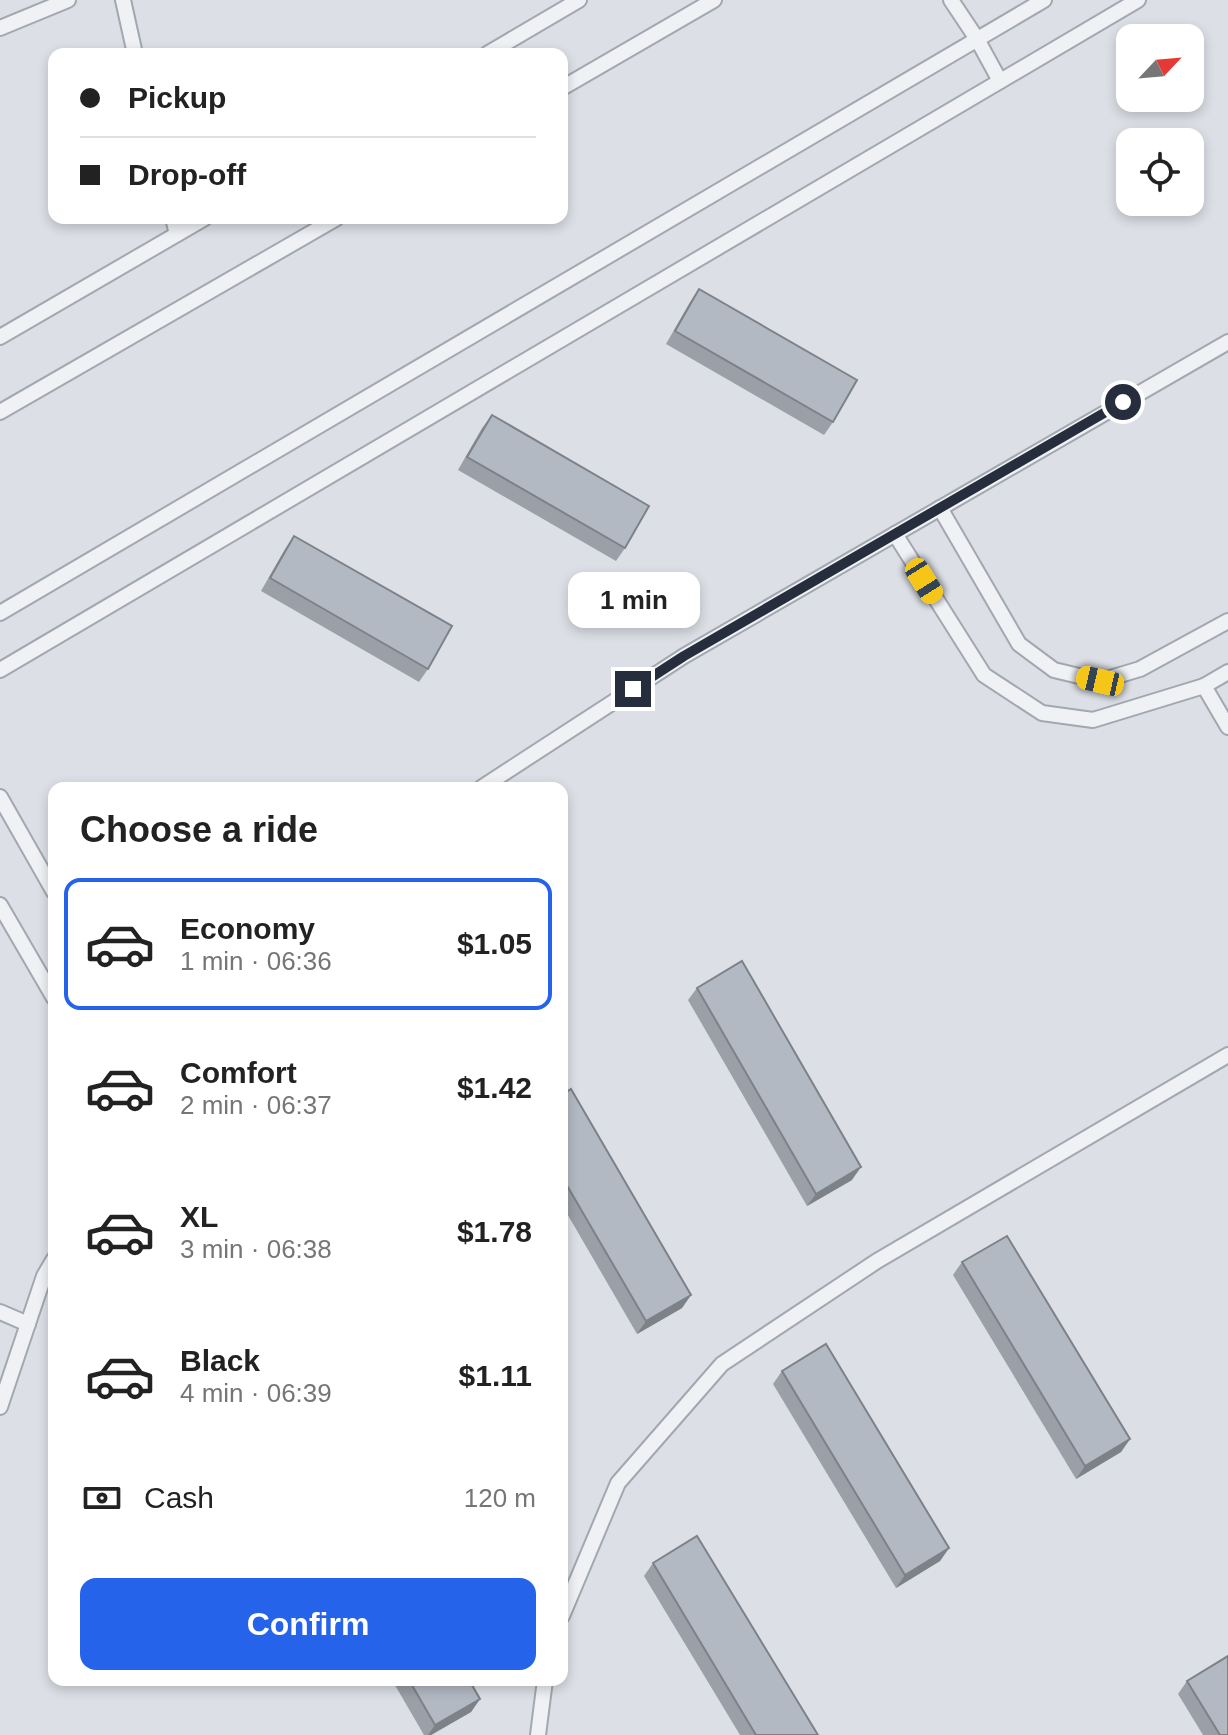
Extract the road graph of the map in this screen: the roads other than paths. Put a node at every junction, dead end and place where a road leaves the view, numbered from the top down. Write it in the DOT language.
graph roads {
  1 [pos="68,0"];
  2 [pos="123,0"];
  3 [pos="714,0"];
  4 [pos="951,0"];
  5 [pos="1044,0"];
  6 [pos="1138,0"];
  7 [pos="572,2"];
  8 [pos="0,28"];
  9 [pos="977,39"];
  10 [pos="134,48"];
  11 [pos="497,48"];
  12 [pos="1000,81"];
  13 [pos="568,85"];
  14 [pos="174,224"];
  15 [pos="194,224"];
  16 [pos="327,224"];
  17 [pos="177,234"];
  18 [pos="0,337"];
  19 [pos="1228,342"];
  20 [pos="0,412"];
  21 [pos="940,508"];
  22 [pos="895,534"];
  23 [pos="0,613"];
  24 [pos="1228,621"];
  25 [pos="0,670"];
  26 [pos="1228,672"];
  27 [pos="1204,686"];
  28 [pos="1224,710"];
  29 [pos="1228,727"];
  30 [pos="490,782"];
  31 [pos="0,797"];
  32 [pos="48,881"];
  33 [pos="0,905"];
  34 [pos="48,988"];
  35 [pos="1228,1055"];
  36 [pos="48,1269"];
  37 [pos="0,1312"];
  38 [pos="28,1324"];
  39 [pos="0,1407"];
  40 [pos="568,1602"];
  41 [pos="544,1686"];
  42 [pos="538,1735"];
  1 -- 8 [label="lane"];
  2 -- 10 [label="lane"];
  3 -- 13 [label="lane"];
  4 -- 9 [label="lane"];
  5 -- 9 [label="lane"];
  6 -- 12 [label="lane"];
  7 -- 11 [label="lane"];
  9 -- 12 [label="lane"];
  9 -- 23 [label="lane"];
  12 -- 25 [label="lane"];
  14 -- 17 [label="lane"];
  15 -- 17 [label="lane"];
  16 -- 20 [label="lane"];
  17 -- 18 [label="lane"];
  19 -- 21 [label="lane"];
  21 -- 22 [label="lane"];
  21 -- 24 [label="lane"];
  22 -- 27 [label="lane"];
  22 -- 30 [label="lane"];
  26 -- 27 [label="lane"];
  27 -- 28 [label="lane"];
  28 -- 29 [label="lane"];
  31 -- 32 [label="lane"];
  33 -- 34 [label="lane"];
  35 -- 40 [label="lane"];
  36 -- 38 [label="lane"];
  37 -- 38 [label="lane"];
  38 -- 39 [label="lane"];
  41 -- 42 [label="lane"];
}
